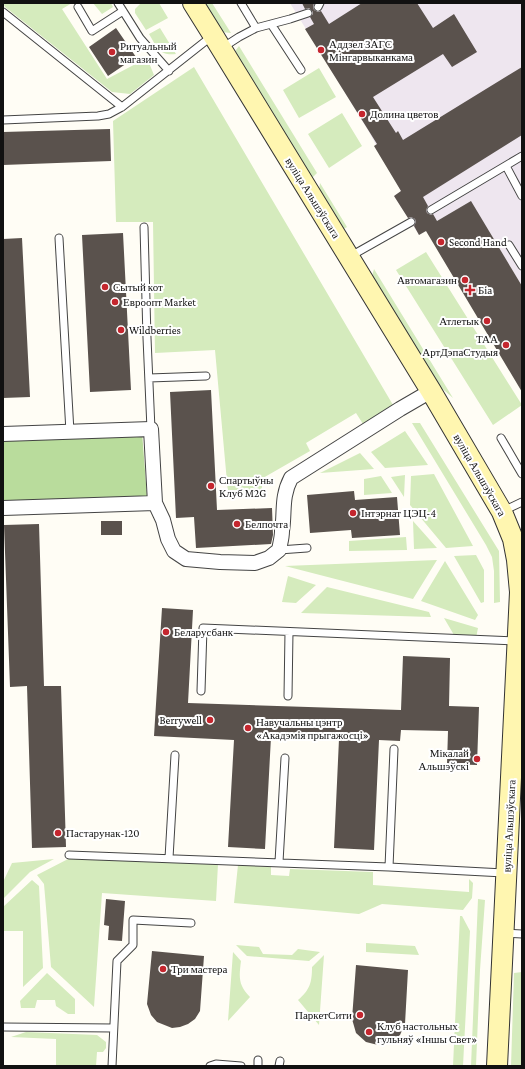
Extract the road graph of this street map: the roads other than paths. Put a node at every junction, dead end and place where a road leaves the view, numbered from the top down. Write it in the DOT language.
graph roads {
  1 [pos="118,3"];
  2 [pos="193,3"];
  3 [pos="241,3"];
  4 [pos="78,7"];
  5 [pos="124,11"];
  6 [pos="3,12"];
  7 [pos="308,14"];
  8 [pos="271,24"];
  9 [pos="256,28"];
  10 [pos="217,42"];
  11 [pos="168,70"];
  12 [pos="301,70"];
  13 [pos="122,107"];
  14 [pos="3,120"];
  15 [pos="522,156"];
  16 [pos="506,166"];
  17 [pos="522,196"];
  18 [pos="431,210"];
  19 [pos="411,222"];
  20 [pos="144,227"];
  21 [pos="59,238"];
  22 [pos="510,245"];
  23 [pos="349,257"];
  24 [pos="522,266"];
  25 [pos="206,376"];
  26 [pos="149,378"];
  27 [pos="431,391"];
  28 [pos="151,429"];
  29 [pos="70,432"];
  30 [pos="3,434"];
  31 [pos="501,438"];
  32 [pos="522,474"];
  33 [pos="522,502"];
  34 [pos="155,503"];
  35 [pos="3,508"];
  36 [pos="502,512"];
  37 [pos="307,548"];
  38 [pos="279,550"];
  39 [pos="289,632"];
  40 [pos="520,642"];
  41 [pos="201,691"];
  42 [pos="288,696"];
  43 [pos="394,749"];
  44 [pos="174,754"];
  45 [pos="285,758"];
  46 [pos="69,855"];
  47 [pos="169,858"];
  48 [pos="279,862"];
  49 [pos="389,867"];
  50 [pos="506,873"];
  51 [pos="191,923"];
  52 [pos="513,934"];
  53 [pos="3,1027"];
  54 [pos="113,1028"];
  55 [pos="112,1066"];
  56 [pos="210,1066"];
  57 [pos="241,1066"];
  58 [pos="497,1066"];
  1 -- 5 [label="lane"];
  2 -- 10 [label="main road, вуліца Альшэўскага"];
  3 -- 9 [label="lane"];
  4 -- 5 [label="lane"];
  5 -- 11 [label="lane"];
  6 -- 13 [label="lane"];
  7 -- 8 [label="lane"];
  8 -- 9 [label="lane"];
  8 -- 12 [label="lane"];
  9 -- 10 [label="lane"];
  10 -- 11 [label="lane"];
  10 -- 23 [label="main road, вуліца Альшэўскага"];
  11 -- 13 [label="lane"];
  13 -- 14 [label="lane"];
  15 -- 16 [label="lane"];
  16 -- 17 [label="lane"];
  16 -- 18 [label="lane"];
  19 -- 23 [label="lane"];
  20 -- 26 [label="lane"];
  21 -- 29 [label="lane"];
  22 -- 24 [label="lane"];
  23 -- 27 [label="main road, вуліца Альшэўскага"];
  25 -- 26 [label="lane"];
  26 -- 28 [label="lane"];
  27 -- 36 [label="main road, вуліца Альшэўскага"];
  27 -- 38 [label="street"];
  28 -- 29 [label="street"];
  28 -- 34 [label="street"];
  29 -- 30 [label="street"];
  31 -- 32 [label="lane"];
  33 -- 36 [label="lane"];
  34 -- 35 [label="street"];
  34 -- 38 [label="street"];
  36 -- 40 [label="main road, вуліца Альшэўскага"];
  37 -- 38 [label="lane"];
  39 -- 40 [label="lane"];
  39 -- 41 [label="lane"];
  39 -- 42 [label="lane"];
  40 -- 50 [label="main road, вуліца Альшэўскага"];
  43 -- 49 [label="lane"];
  44 -- 47 [label="lane"];
  45 -- 48 [label="lane"];
  46 -- 47 [label="lane"];
  47 -- 48 [label="lane"];
  48 -- 49 [label="lane"];
  49 -- 50 [label="lane"];
  50 -- 52 [label="main road, вуліца Альшэўскага"];
  51 -- 54 [label="lane"];
  52 -- 58 [label="main road, вуліца Альшэўскага"];
  53 -- 54 [label="lane"];
  54 -- 55 [label="lane"];
  56 -- 57 [label="lane"];
}
